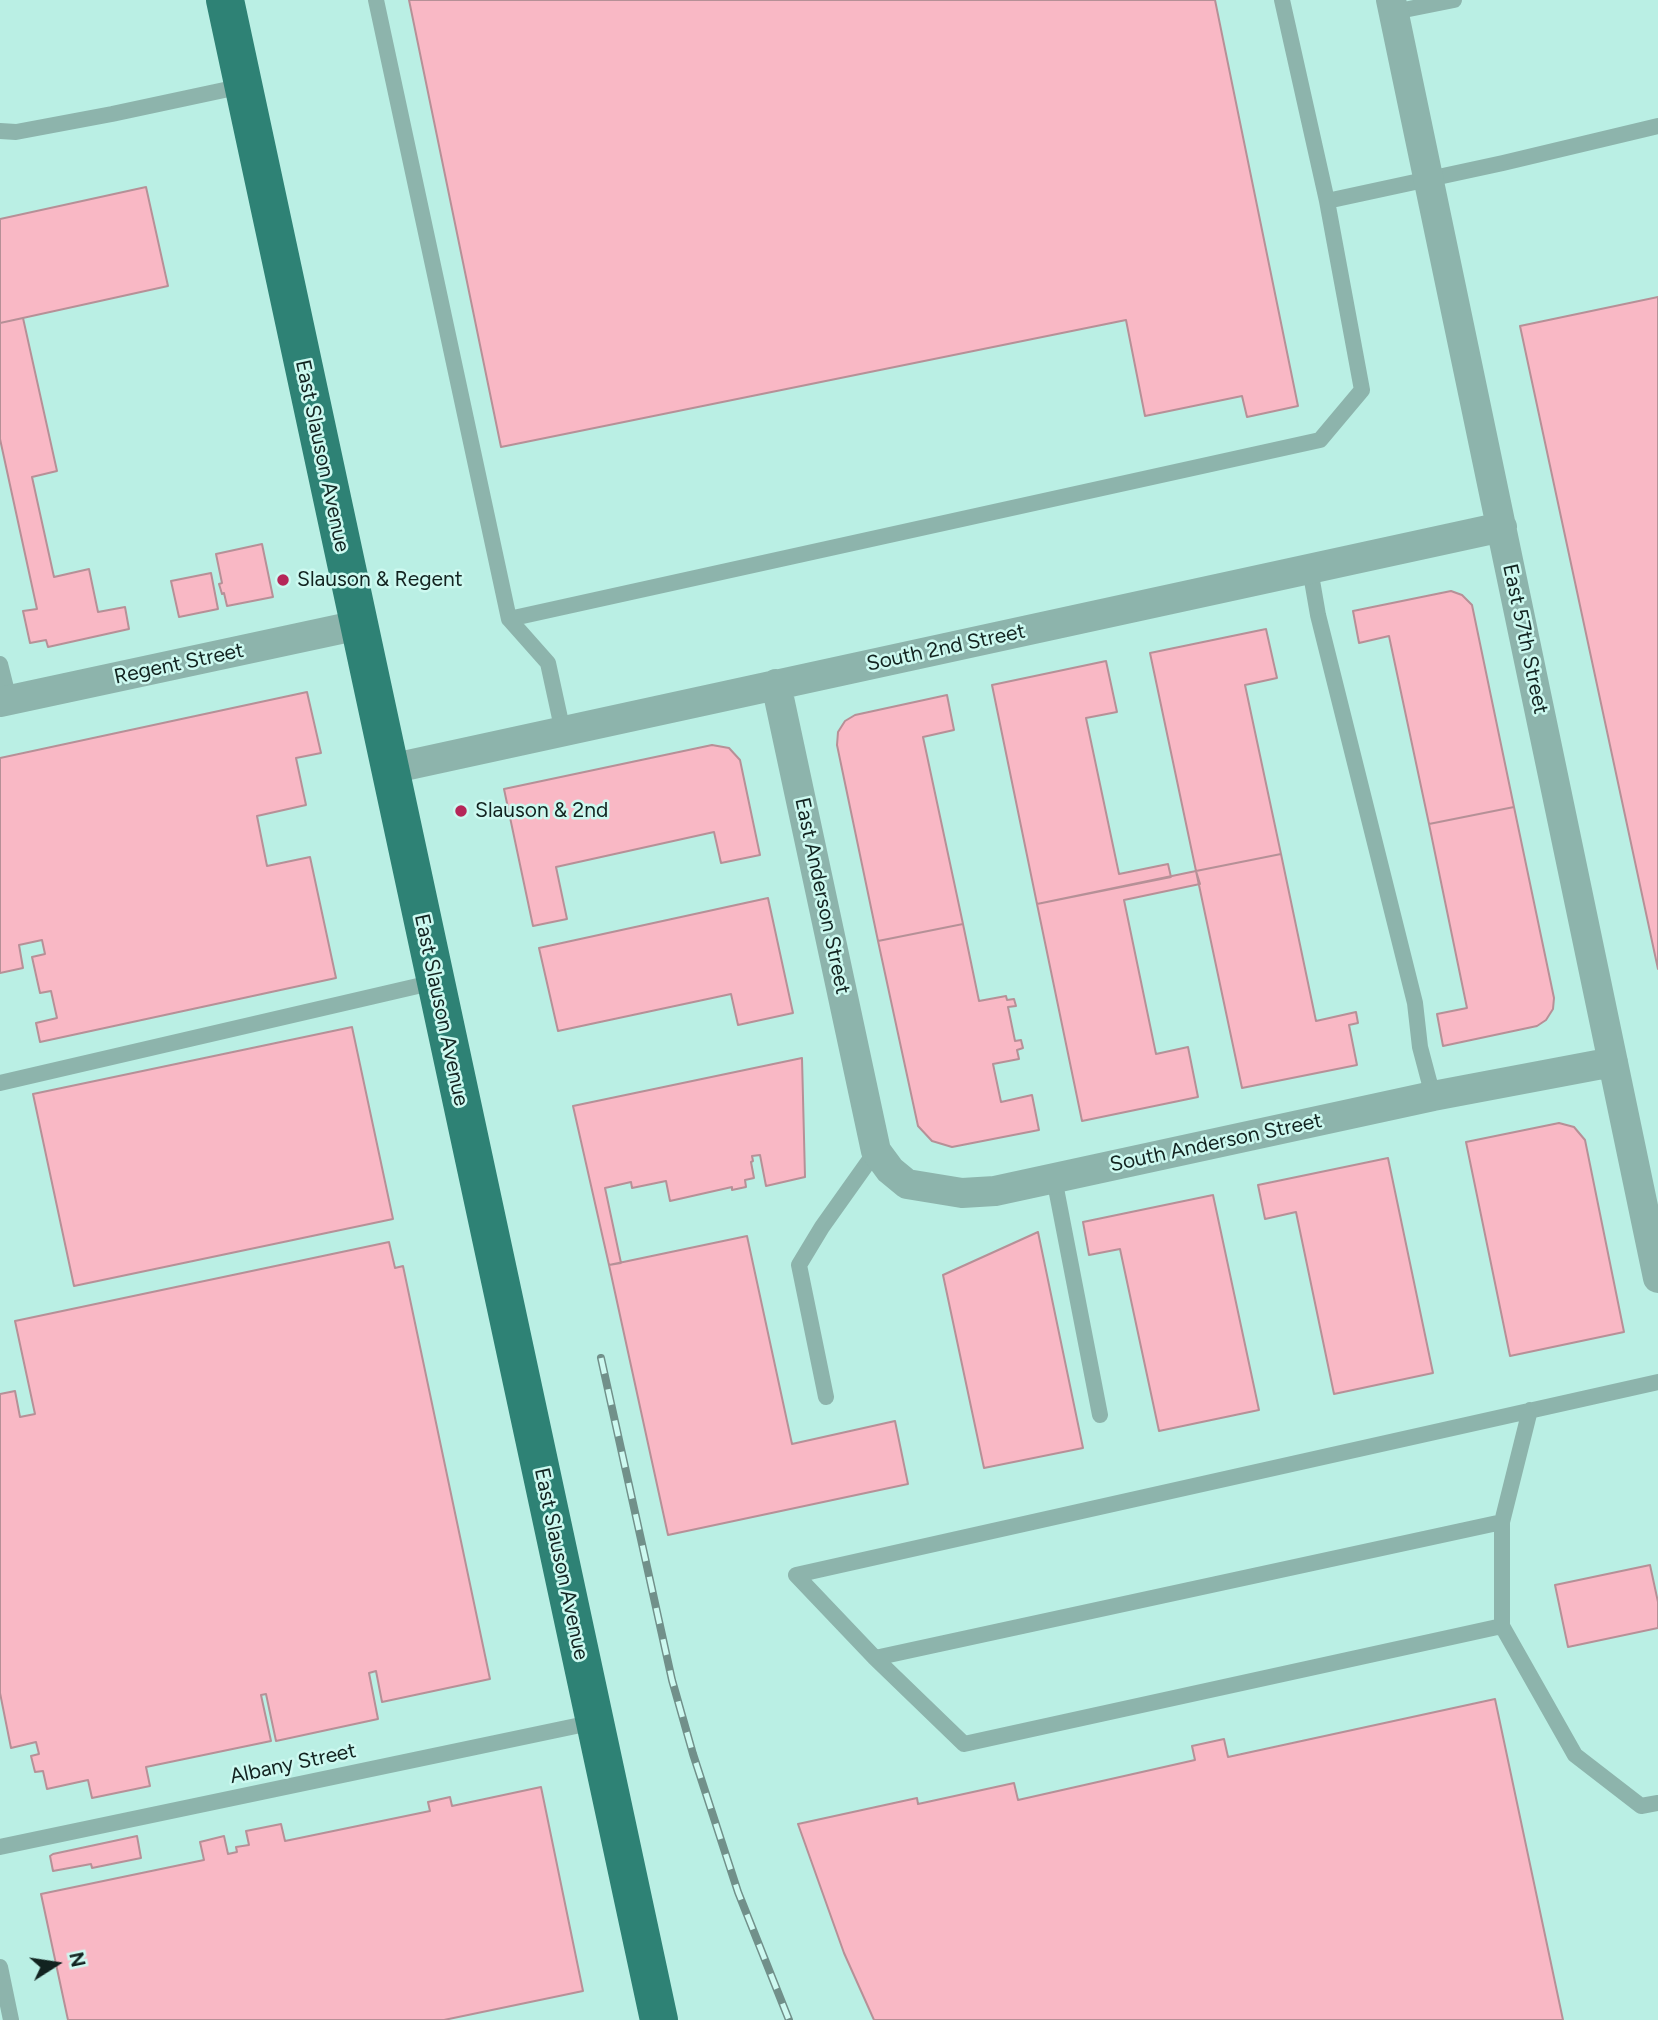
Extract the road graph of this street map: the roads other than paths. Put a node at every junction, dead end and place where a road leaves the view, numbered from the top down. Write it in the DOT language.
graph roads {
  1 [pos="225,0"];
  2 [pos="376,0"];
  3 [pos="1282,0"];
  4 [pos="1454,0"];
  5 [pos="1393,6"];
  6 [pos="243,86"];
  7 [pos="1658,126"];
  8 [pos="0,131"];
  9 [pos="1429,179"];
  10 [pos="1327,201"];
  11 [pos="1502,527"];
  12 [pos="1310,569"];
  13 [pos="509,618"];
  14 [pos="359,625"];
  15 [pos="0,664"];
  16 [pos="776,684"];
  17 [pos="4,701"];
  18 [pos="563,732"];
  19 [pos="390,769"];
  20 [pos="435,982"];
  21 [pos="1613,1062"];
  22 [pos="0,1083"];
  23 [pos="1433,1096"];
  24 [pos="868,1108"];
  25 [pos="876,1151"];
  26 [pos="1054,1178"];
  27 [pos="1658,1278"];
  28 [pos="1658,1382"];
  29 [pos="826,1397"];
  30 [pos="1530,1410"];
  31 [pos="1100,1415"];
  32 [pos="1502,1522"];
  33 [pos="1502,1626"];
  34 [pos="875,1658"];
  35 [pos="594,1722"];
  36 [pos="1658,1803"];
  37 [pos="0,1847"];
  38 [pos="0,1967"];
  39 [pos="11,2020"];
  40 [pos="659,2020"];
  1 -- 6 [label="main road, East Slauson Avenue"];
  2 -- 13 [label="lane"];
  3 -- 10 [label="lane"];
  4 -- 5 [label="lane"];
  5 -- 9 [label="street, East 57th Street"];
  6 -- 8 [label="lane"];
  6 -- 14 [label="main road, East Slauson Avenue"];
  7 -- 9 [label="lane"];
  9 -- 10 [label="lane"];
  9 -- 11 [label="street, East 57th Street"];
  10 -- 13 [label="lane"];
  11 -- 12 [label="street, South 2nd Street"];
  11 -- 21 [label="street, East 57th Street"];
  12 -- 16 [label="street, South 2nd Street"];
  12 -- 23 [label="lane"];
  13 -- 18 [label="lane"];
  14 -- 17 [label="street, Regent Street"];
  14 -- 19 [label="main road, East Slauson Avenue"];
  15 -- 17 [label="lane"];
  16 -- 18 [label="street, South 2nd Street"];
  16 -- 24 [label="street, East Anderson Street"];
  18 -- 19 [label="street, South 2nd Street"];
  19 -- 20 [label="main road, East Slauson Avenue"];
  20 -- 22 [label="lane"];
  20 -- 35 [label="main road, East Slauson Avenue"];
  21 -- 23 [label="street, South Anderson Street"];
  21 -- 27 [label="street, East 57th Street"];
  23 -- 26 [label="street, South Anderson Street"];
  24 -- 25 [label="street, South Anderson Street"];
  25 -- 26 [label="street, South Anderson Street"];
  25 -- 29 [label="lane"];
  26 -- 31 [label="lane"];
  28 -- 30 [label="lane"];
  30 -- 32 [label="lane"];
  30 -- 34 [label="lane"];
  32 -- 33 [label="lane"];
  32 -- 34 [label="lane"];
  33 -- 34 [label="lane"];
  33 -- 36 [label="lane"];
  35 -- 37 [label="lane, Albany Street"];
  35 -- 40 [label="main road, East Slauson Avenue"];
  38 -- 39 [label="lane"];
}
